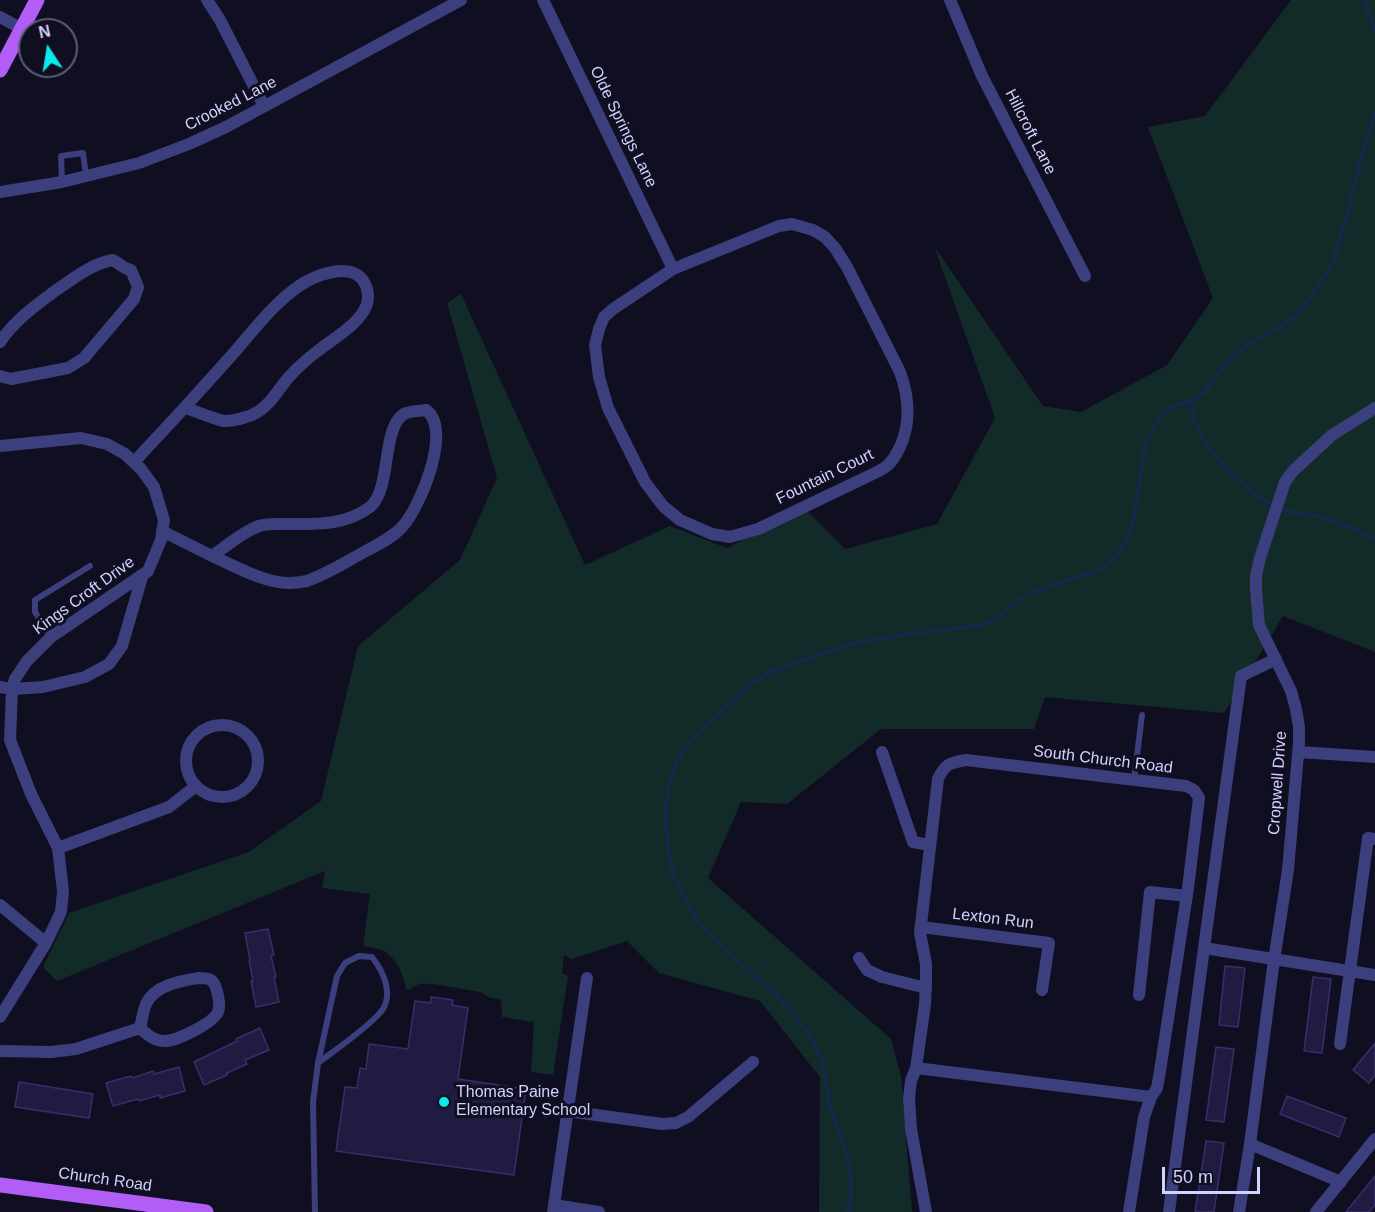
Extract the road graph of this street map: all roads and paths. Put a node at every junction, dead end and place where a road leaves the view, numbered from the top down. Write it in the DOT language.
graph roads {
  1 [pos="37,0"];
  2 [pos="207,0"];
  3 [pos="461,0"];
  4 [pos="543,0"];
  5 [pos="950,0"];
  6 [pos="0,16"];
  7 [pos="28,18"];
  8 [pos="18,27"];
  9 [pos="18,36"];
  10 [pos="0,70"];
  11 [pos="264,106"];
  12 [pos="86,177"];
  13 [pos="62,182"];
  14 [pos="0,192"];
  15 [pos="673,269"];
  16 [pos="1085,276"];
  17 [pos="0,342"];
  18 [pos="0,376"];
  19 [pos="185,408"];
  20 [pos="1375,408"];
  21 [pos="0,446"];
  22 [pos="134,462"];
  23 [pos="162,531"];
  24 [pos="212,556"];
  25 [pos="90,566"];
  26 [pos="142,577"];
  27 [pos="51,637"];
  28 [pos="1276,659"];
  29 [pos="6,688"];
  30 [pos="1142,715"];
  31 [pos="882,752"];
  32 [pos="1299,752"];
  33 [pos="1375,757"];
  34 [pos="1133,780"];
  35 [pos="196,786"];
  36 [pos="1375,839"];
  37 [pos="930,845"];
  38 [pos="58,848"];
  39 [pos="1186,896"];
  40 [pos="0,905"];
  41 [pos="921,927"];
  42 [pos="46,943"];
  43 [pos="1204,948"];
  44 [pos="859,958"];
  45 [pos="1274,960"];
  46 [pos="1350,971"];
  47 [pos="1375,975"];
  48 [pos="587,978"];
  49 [pos="926,988"];
  50 [pos="1042,990"];
  51 [pos="1139,994"];
  52 [pos="0,1017"];
  53 [pos="140,1028"];
  54 [pos="1340,1044"];
  55 [pos="0,1051"];
  56 [pos="753,1062"];
  57 [pos="318,1063"];
  58 [pos="916,1068"];
  59 [pos="1151,1097"];
  60 [pos="567,1111"];
  61 [pos="1375,1139"];
  62 [pos="1250,1144"];
  63 [pos="1341,1182"];
  64 [pos="0,1185"];
  65 [pos="553,1208"];
  66 [pos="206,1212"];
  67 [pos="315,1212"];
  68 [pos="599,1212"];
  69 [pos="926,1212"];
  70 [pos="1129,1212"];
  71 [pos="1169,1212"];
  72 [pos="1239,1212"];
  73 [pos="1316,1212"];
  1 -- 7 [label="main road"];
  2 -- 11 [label="street"];
  3 -- 11 [label="street, Crooked Lane"];
  4 -- 15 [label="street, Olde Springs Lane"];
  5 -- 16 [label="street, Hillcroft Lane"];
  6 -- 8 [label="street"];
  9 -- 10 [label="main road"];
  11 -- 12 [label="street, Crooked Lane"];
  12 -- 13 [label="street, Crooked Lane"];
  12 -- 13 [label="lane"];
  13 -- 14 [label="street, Crooked Lane"];
  15 -- 15 [label="street, Fountain Court"];
  17 -- 18 [label="street"];
  19 -- 19 [label="street"];
  19 -- 22 [label="street"];
  20 -- 28 [label="street, Cropwell Drive"];
  21 -- 22 [label="street, Kings Croft Drive"];
  22 -- 23 [label="street, Kings Croft Drive"];
  23 -- 24 [label="street"];
  23 -- 26 [label="street, Kings Croft Drive"];
  24 -- 24 [label="street"];
  25 -- 27 [label="lane"];
  26 -- 27 [label="street, Kings Croft Drive"];
  26 -- 29 [label="street"];
  27 -- 29 [label="street, Kings Croft Drive"];
  28 -- 32 [label="street, Cropwell Drive"];
  28 -- 43 [label="street"];
  29 -- 38 [label="street, Kings Croft Drive"];
  30 -- 34 [label="lane"];
  31 -- 37 [label="street"];
  32 -- 33 [label="street"];
  32 -- 45 [label="street, Cropwell Drive"];
  34 -- 37 [label="street, South Church Road"];
  34 -- 39 [label="street, South Church Road"];
  35 -- 35 [label="street"];
  35 -- 38 [label="street"];
  36 -- 46 [label="street"];
  37 -- 41 [label="street, South Church Road"];
  38 -- 42 [label="street, Kings Croft Drive"];
  39 -- 51 [label="street"];
  39 -- 59 [label="street, South Church Road"];
  40 -- 42 [label="street"];
  41 -- 49 [label="street, South Church Road"];
  41 -- 50 [label="street, Lexton Run"];
  42 -- 52 [label="street, Kings Croft Drive"];
  43 -- 45 [label="street"];
  43 -- 71 [label="street"];
  44 -- 49 [label="street"];
  45 -- 46 [label="street"];
  45 -- 62 [label="street, Cropwell Drive"];
  46 -- 47 [label="street"];
  46 -- 54 [label="street"];
  48 -- 60 [label="street"];
  49 -- 58 [label="street, South Church Road"];
  53 -- 53 [label="street"];
  53 -- 55 [label="street"];
  56 -- 60 [label="street"];
  57 -- 57 [label="lane"];
  57 -- 67 [label="lane"];
  58 -- 59 [label="street"];
  58 -- 69 [label="street, South Church Road"];
  59 -- 70 [label="street, South Church Road"];
  60 -- 65 [label="street"];
  61 -- 63 [label="street"];
  62 -- 63 [label="street"];
  62 -- 72 [label="street, Cropwell Drive"];
  63 -- 73 [label="street"];
  64 -- 66 [label="main road, Church Road"];
  65 -- 68 [label="street"];
}
